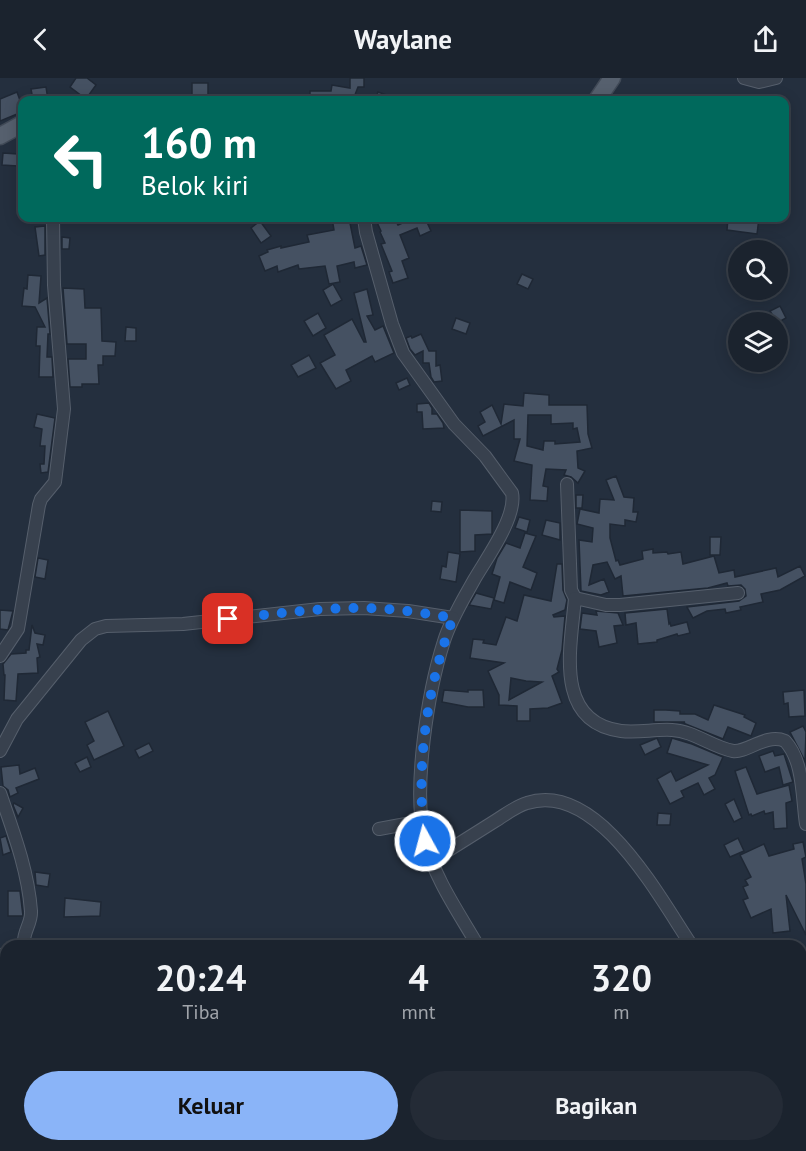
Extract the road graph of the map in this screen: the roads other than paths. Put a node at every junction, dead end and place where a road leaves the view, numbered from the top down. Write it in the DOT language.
graph roads {
  1 [pos="612,78"];
  2 [pos="744,78"];
  3 [pos="776,78"];
  4 [pos="600,96"];
  5 [pos="18,126"];
  6 [pos="0,136"];
  7 [pos="53,222"];
  8 [pos="365,222"];
  9 [pos="567,484"];
  10 [pos="738,593"];
  11 [pos="575,598"];
  12 [pos="453,618"];
  13 [pos="0,656"];
  14 [pos="0,751"];
  15 [pos="0,793"];
  16 [pos="422,821"];
  17 [pos="806,824"];
  18 [pos="379,829"];
  19 [pos="433,860"];
  20 [pos="23,940"];
  21 [pos="475,940"];
  22 [pos="688,940"];
  1 -- 4 [label="main road"];
  2 -- 3 [label="street"];
  5 -- 6 [label="main road"];
  7 -- 13 [label="street"];
  8 -- 12 [label="street"];
  9 -- 11 [label="street"];
  10 -- 11 [label="street"];
  11 -- 17 [label="street"];
  12 -- 14 [label="street"];
  12 -- 16 [label="street"];
  15 -- 20 [label="street"];
  16 -- 18 [label="street"];
  16 -- 19 [label="street"];
  19 -- 21 [label="street"];
  19 -- 22 [label="street"];
}
